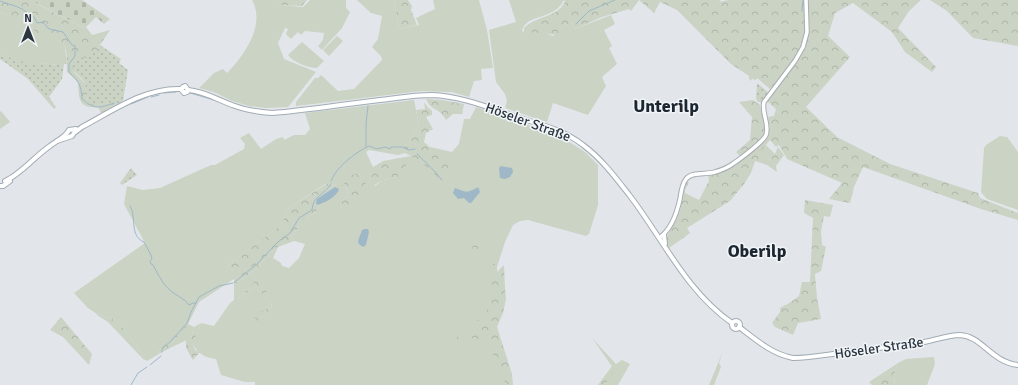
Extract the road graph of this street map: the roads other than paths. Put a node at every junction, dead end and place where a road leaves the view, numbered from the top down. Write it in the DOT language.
graph roads {
  1 [pos="806,0"];
  2 [pos="0,179"];
  3 [pos="5,182"];
  4 [pos="0,186"];
  5 [pos="664,235"];
  6 [pos="659,238"];
  7 [pos="665,246"];
  8 [pos="1018,366"];
  1 -- 5 [label="main road"];
  2 -- 3 [label="main road"];
  3 -- 4 [label="main road"];
  3 -- 6 [label="main road, Höseler Straße"];
  5 -- 6 [label="main road"];
  5 -- 7 [label="main road"];
  6 -- 7 [label="main road, Höseler Straße"];
  7 -- 8 [label="main road, Höseler Straße"];
}
